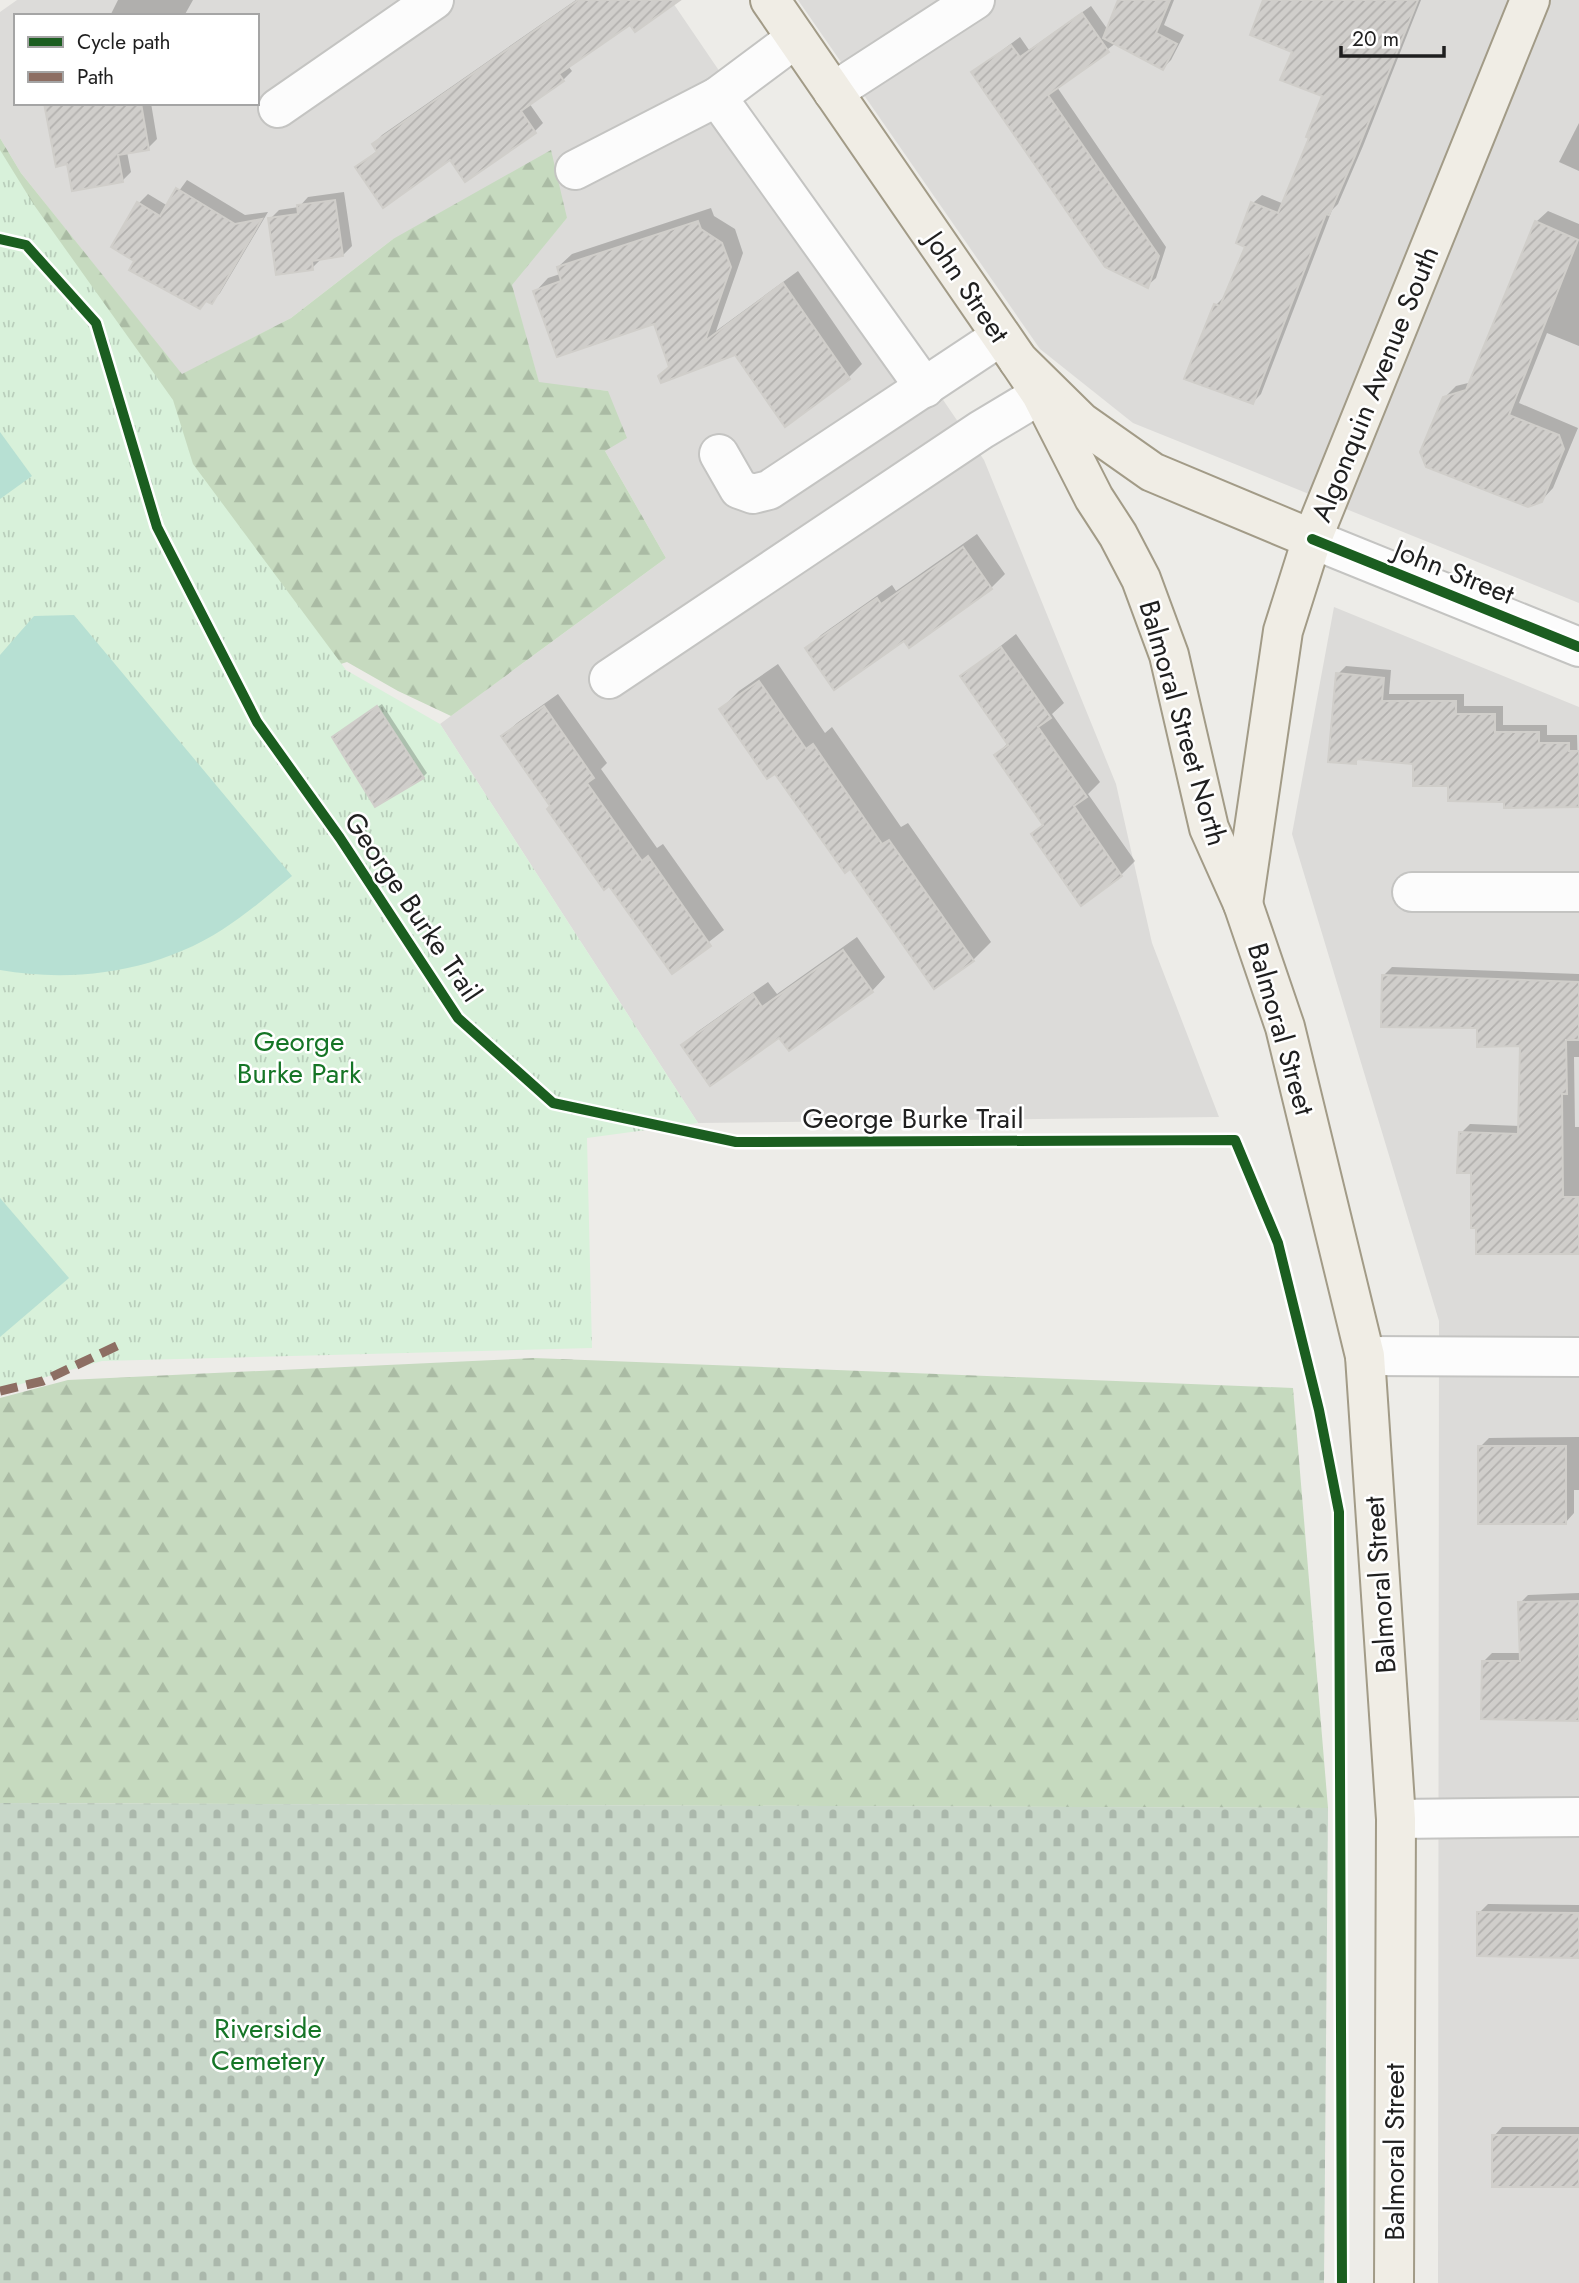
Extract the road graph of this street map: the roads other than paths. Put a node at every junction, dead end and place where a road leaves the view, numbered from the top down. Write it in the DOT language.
graph roads {
  1 [pos="434,0"];
  2 [pos="770,0"];
  3 [pos="975,0"];
  4 [pos="1530,0"];
  5 [pos="796,38"];
  6 [pos="834,92"];
  7 [pos="717,97"];
  8 [pos="278,108"];
  9 [pos="575,170"];
  10 [pos="1009,348"];
  11 [pos="925,388"];
  12 [pos="1041,394"];
  13 [pos="719,454"];
  14 [pos="1312,539"];
  15 [pos="1579,647"];
  16 [pos="609,679"];
  17 [pos="1412,892"];
  18 [pos="1579,892"];
  19 [pos="1243,904"];
  20 [pos="1364,1356"];
  21 [pos="1579,1357"];
  22 [pos="1579,1818"];
  23 [pos="1396,1819"];
  24 [pos="1394,2283"];
  1 -- 8 [label="street"];
  2 -- 5 [label="main road, John Street"];
  3 -- 6 [label="street"];
  4 -- 14 [label="main road, Algonquin Avenue South"];
  5 -- 6 [label="main road, John Street"];
  5 -- 7 [label="street"];
  6 -- 10 [label="main road, John Street"];
  7 -- 9 [label="street"];
  7 -- 11 [label="street"];
  10 -- 11 [label="street"];
  10 -- 12 [label="main road, Balmoral Street North"];
  10 -- 14 [label="main road, John Street"];
  11 -- 13 [label="street"];
  12 -- 16 [label="street"];
  12 -- 19 [label="main road, Balmoral Street North"];
  14 -- 15 [label="street, John Street"];
  14 -- 19 [label="main road, Algonquin Avenue South"];
  17 -- 18 [label="street"];
  19 -- 20 [label="main road, Balmoral Street"];
  20 -- 21 [label="street"];
  20 -- 23 [label="main road, Balmoral Street"];
  22 -- 23 [label="street"];
  23 -- 24 [label="main road, Balmoral Street"];
}
